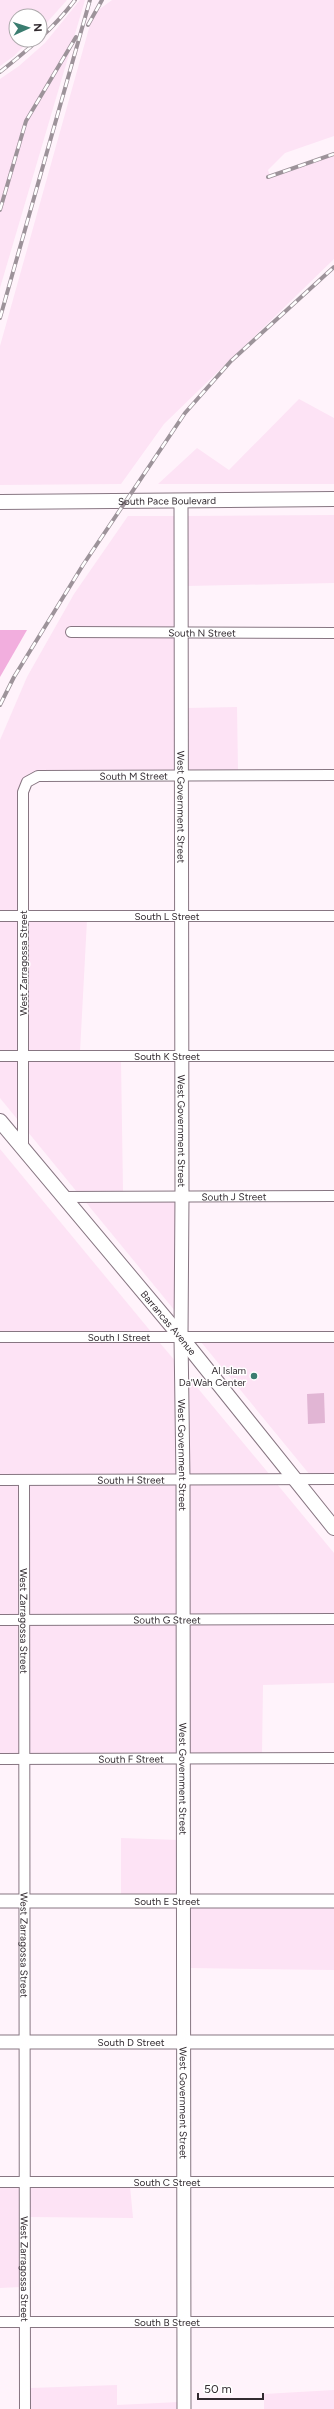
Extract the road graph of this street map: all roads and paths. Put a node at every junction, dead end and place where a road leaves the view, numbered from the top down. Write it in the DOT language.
graph roads {
  1 [pos="334,499"];
  2 [pos="181,501"];
  3 [pos="0,502"];
  4 [pos="71,632"];
  5 [pos="334,633"];
  6 [pos="182,634"];
  7 [pos="182,775"];
  8 [pos="334,775"];
  9 [pos="30,779"];
  10 [pos="0,916"];
  11 [pos="23,916"];
  12 [pos="182,916"];
  13 [pos="334,916"];
  14 [pos="0,1056"];
  15 [pos="23,1056"];
  16 [pos="182,1056"];
  17 [pos="334,1056"];
  18 [pos="0,1121"];
  19 [pos="23,1149"];
  20 [pos="182,1195"];
  21 [pos="334,1196"];
  22 [pos="62,1197"];
  23 [pos="0,1336"];
  24 [pos="180,1337"];
  25 [pos="334,1337"];
  26 [pos="294,1479"];
  27 [pos="334,1479"];
  28 [pos="0,1480"];
  29 [pos="24,1480"];
  30 [pos="184,1480"];
  31 [pos="334,1528"];
  32 [pos="184,1619"];
  33 [pos="334,1619"];
  34 [pos="0,1620"];
  35 [pos="24,1620"];
  36 [pos="184,1758"];
  37 [pos="334,1758"];
  38 [pos="0,1759"];
  39 [pos="24,1759"];
  40 [pos="0,1901"];
  41 [pos="24,1901"];
  42 [pos="184,1901"];
  43 [pos="334,1901"];
  44 [pos="0,2042"];
  45 [pos="24,2042"];
  46 [pos="184,2042"];
  47 [pos="334,2042"];
  48 [pos="0,2182"];
  49 [pos="25,2182"];
  50 [pos="184,2182"];
  51 [pos="334,2182"];
  52 [pos="0,2322"];
  53 [pos="25,2322"];
  54 [pos="184,2322"];
  55 [pos="334,2322"];
  56 [pos="25,2409"];
  57 [pos="184,2409"];
  1 -- 2 [label="main road, South Pace Boulevard"];
  2 -- 3 [label="main road, South Pace Boulevard"];
  2 -- 6 [label="street, West Government Street"];
  4 -- 6 [label="street, South N Street"];
  5 -- 6 [label="street, South N Street"];
  6 -- 7 [label="street, West Government Street"];
  7 -- 8 [label="street, South M Street"];
  7 -- 9 [label="street, South M Street"];
  7 -- 12 [label="street, West Government Street"];
  9 -- 11 [label="street, West Zarragossa Street"];
  10 -- 11 [label="street, South L Street"];
  11 -- 12 [label="street, South L Street"];
  11 -- 15 [label="street, West Zarragossa Street"];
  12 -- 13 [label="street, South L Street"];
  12 -- 16 [label="street, West Government Street"];
  14 -- 15 [label="street, South K Street"];
  15 -- 16 [label="street, South K Street"];
  15 -- 19 [label="street, West Zarragossa Street"];
  16 -- 17 [label="street, South K Street"];
  16 -- 20 [label="street, West Government Street"];
  18 -- 19 [label="main road, Barrancas Avenue"];
  19 -- 22 [label="main road, Barrancas Avenue"];
  20 -- 21 [label="street, South J Street"];
  20 -- 22 [label="street, South J Street"];
  20 -- 24 [label="street, West Government Street"];
  22 -- 24 [label="main road, Barrancas Avenue"];
  23 -- 24 [label="street, South I Street"];
  24 -- 25 [label="street, South I Street"];
  24 -- 26 [label="main road, Barrancas Avenue"];
  24 -- 30 [label="street, West Government Street"];
  26 -- 27 [label="street, South H Street"];
  26 -- 30 [label="street, South H Street"];
  26 -- 31 [label="main road, Barrancas Avenue"];
  28 -- 29 [label="street, South H Street"];
  29 -- 30 [label="street, South H Street"];
  29 -- 35 [label="street, West Zarragossa Street"];
  30 -- 32 [label="street, West Government Street"];
  32 -- 33 [label="street, South G Street"];
  32 -- 35 [label="street, South G Street"];
  32 -- 36 [label="street, West Government Street"];
  34 -- 35 [label="street, South G Street"];
  35 -- 39 [label="street, West Zarragossa Street"];
  36 -- 37 [label="street, South F Street"];
  36 -- 39 [label="street, South F Street"];
  36 -- 42 [label="street, West Government Street"];
  38 -- 39 [label="street, South F Street"];
  39 -- 41 [label="street, West Zarragossa Street"];
  40 -- 41 [label="street, South E Street"];
  41 -- 42 [label="street, South E Street"];
  41 -- 45 [label="street, West Zarragossa Street"];
  42 -- 43 [label="street, South E Street"];
  42 -- 46 [label="street, West Government Street"];
  44 -- 45 [label="street, South D Street"];
  45 -- 46 [label="street, South D Street"];
  45 -- 49 [label="street, West Zarragossa Street"];
  46 -- 47 [label="street, South D Street"];
  46 -- 50 [label="street, West Government Street"];
  48 -- 49 [label="street, South C Street"];
  49 -- 50 [label="street, South C Street"];
  49 -- 53 [label="street, West Zarragossa Street"];
  50 -- 51 [label="street, South C Street"];
  50 -- 54 [label="street, West Government Street"];
  52 -- 53 [label="street, South B Street"];
  53 -- 54 [label="street, South B Street"];
  53 -- 56 [label="street, West Zarragossa Street"];
  54 -- 55 [label="street, South B Street"];
  54 -- 57 [label="street, West Government Street"];
}
